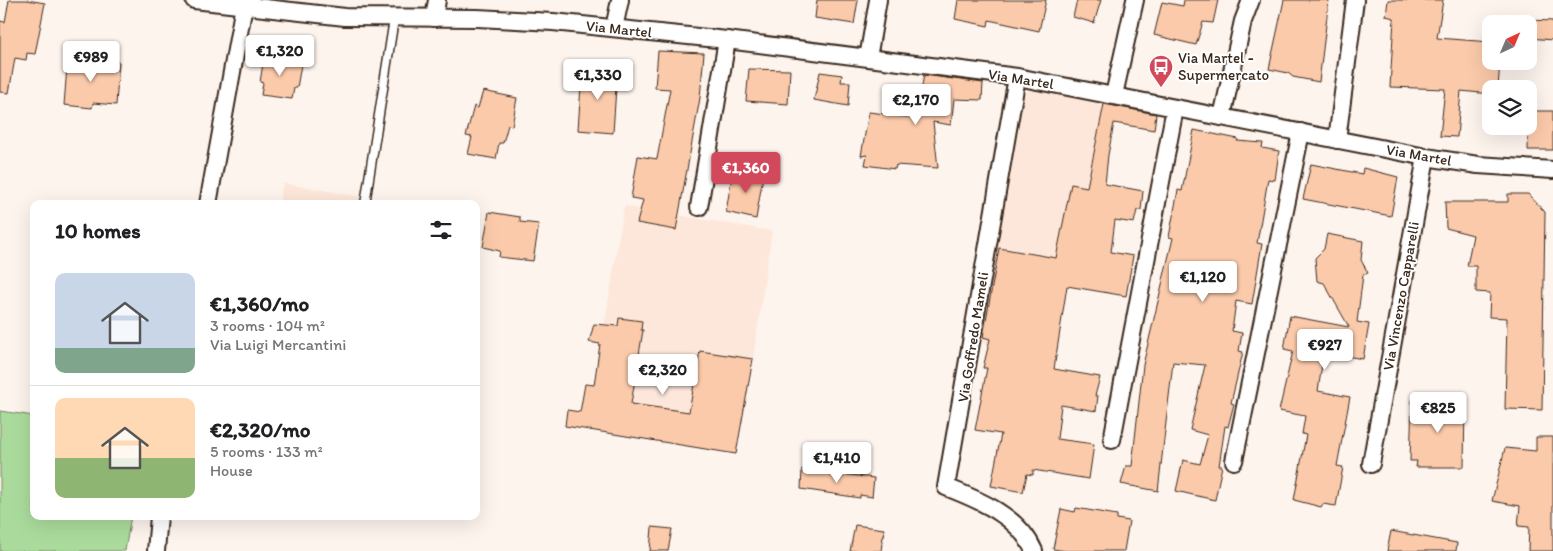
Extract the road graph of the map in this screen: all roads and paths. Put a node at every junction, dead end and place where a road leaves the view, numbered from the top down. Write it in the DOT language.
graph roads {
  1 [pos="194,0"];
  2 [pos="437,0"];
  3 [pos="620,0"];
  4 [pos="878,0"];
  5 [pos="1136,0"];
  6 [pos="1250,0"];
  7 [pos="1355,0"];
  8 [pos="245,2"];
  9 [pos="434,18"];
  10 [pos="394,19"];
  11 [pos="614,28"];
  12 [pos="727,40"];
  13 [pos="868,58"];
  14 [pos="1017,77"];
  15 [pos="1114,96"];
  16 [pos="1175,108"];
  17 [pos="1222,117"];
  18 [pos="1301,132"];
  19 [pos="1337,140"];
  20 [pos="1426,157"];
  21 [pos="1553,170"];
  22 [pos="209,200"];
  23 [pos="366,200"];
  24 [pos="699,207"];
  25 [pos="1112,440"];
  26 [pos="1234,461"];
  27 [pos="1371,464"];
  28 [pos="159,520"];
  29 [pos="156,551"];
  30 [pos="1034,551"];
  1 -- 8 [label="street, Via Martel"];
  2 -- 9 [label="street"];
  3 -- 11 [label="street"];
  4 -- 13 [label="street"];
  5 -- 15 [label="street"];
  6 -- 17 [label="street"];
  7 -- 19 [label="street"];
  8 -- 10 [label="street, Via Martel"];
  8 -- 22 [label="street"];
  9 -- 10 [label="street, Via Martel"];
  9 -- 11 [label="street, Via Martel"];
  10 -- 23 [label="lane"];
  11 -- 12 [label="street, Via Martel"];
  12 -- 13 [label="street, Via Martel"];
  12 -- 24 [label="street"];
  13 -- 14 [label="street, Via Martel"];
  14 -- 15 [label="street, Via Martel"];
  14 -- 30 [label="street, Via Goffredo Mameli"];
  15 -- 16 [label="street, Via Martel"];
  16 -- 17 [label="street, Via Martel"];
  16 -- 25 [label="street"];
  17 -- 18 [label="street, Via Martel"];
  18 -- 19 [label="street, Via Martel"];
  18 -- 26 [label="street"];
  19 -- 20 [label="street, Via Martel"];
  20 -- 21 [label="street, Via Martel"];
  20 -- 27 [label="street, Via Vincenzo Capparelli"];
  28 -- 29 [label="street"];
}
